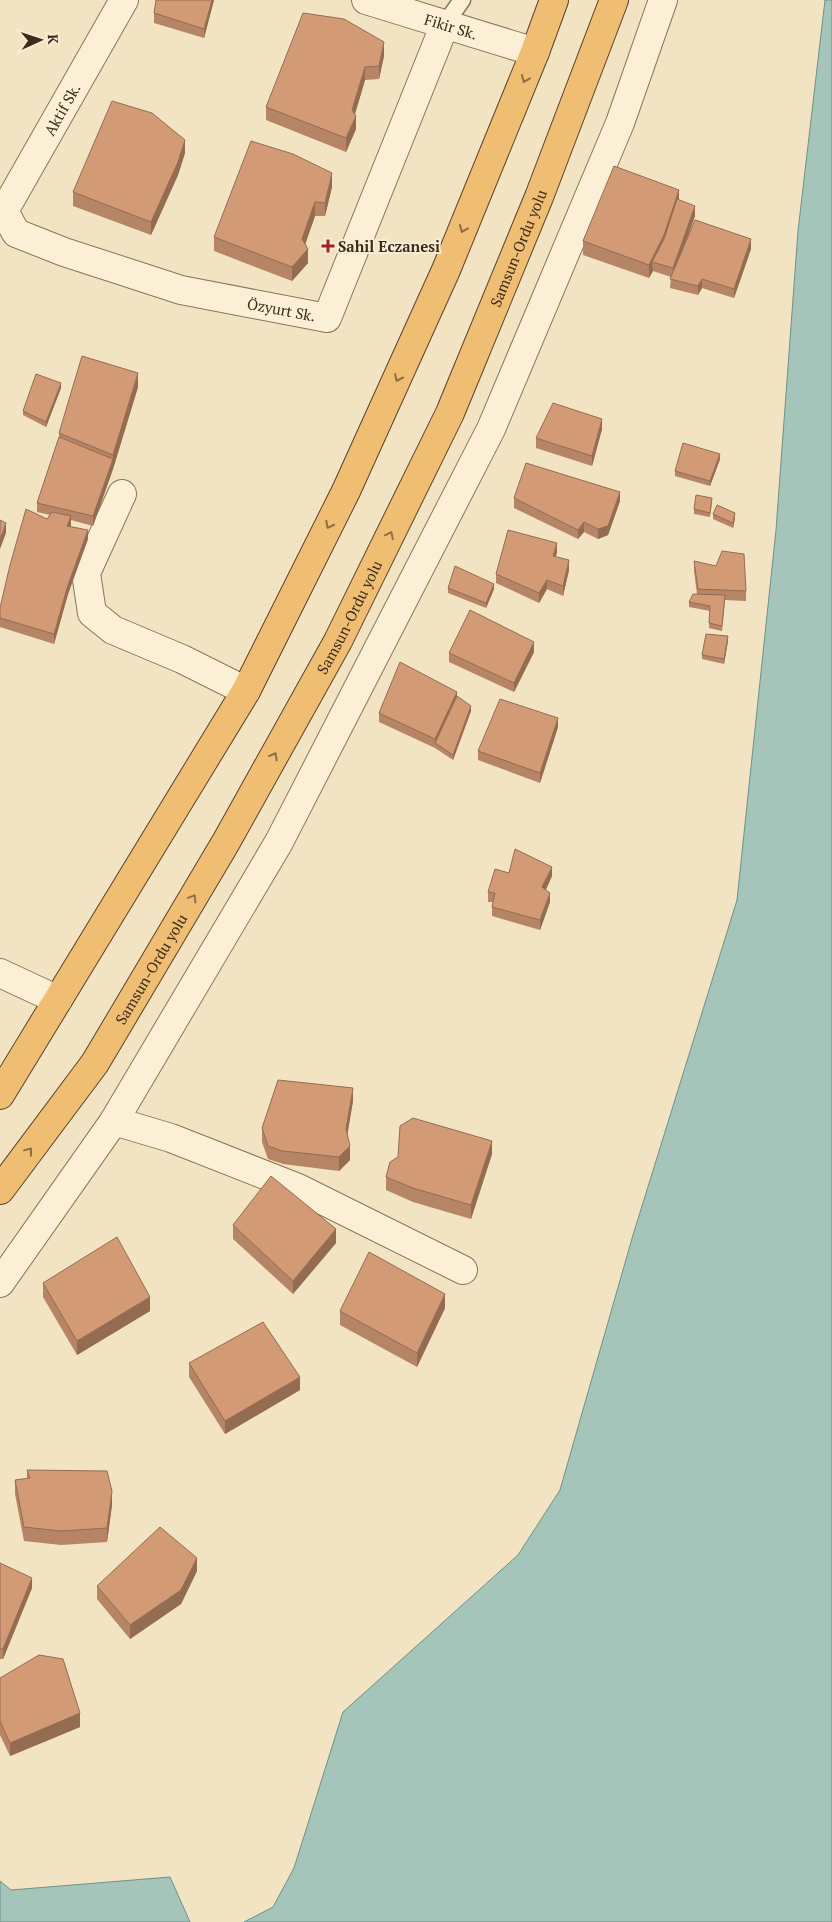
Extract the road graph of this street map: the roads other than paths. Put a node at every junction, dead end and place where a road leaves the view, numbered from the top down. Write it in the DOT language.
graph roads {
  1 [pos="124,0"];
  2 [pos="366,0"];
  3 [pos="462,0"];
  4 [pos="614,0"];
  5 [pos="663,0"];
  6 [pos="548,4"];
  7 [pos="445,24"];
  8 [pos="535,52"];
  9 [pos="2,215"];
  10 [pos="122,494"];
  11 [pos="246,690"];
  12 [pos="0,973"];
  13 [pos="58,1000"];
  14 [pos="0,1095"];
  15 [pos="114,1121"];
  16 [pos="0,1190"];
  17 [pos="463,1270"];
  18 [pos="0,1283"];
  1 -- 9 [label="street, Aktif Sk."];
  2 -- 7 [label="street, Fikir Sk."];
  3 -- 7 [label="lane"];
  16 -- 4 [label="highway, Samsun-Ordu yolu, one-way"];
  5 -- 15 [label="street"];
  6 -- 8 [label="highway"];
  7 -- 8 [label="street, Fikir Sk."];
  7 -- 9 [label="street, Özyurt Sk."];
  8 -- 11 [label="highway, one-way"];
  10 -- 11 [label="street"];
  11 -- 13 [label="highway"];
  12 -- 13 [label="street"];
  13 -- 14 [label="highway"];
  15 -- 17 [label="street"];
  15 -- 18 [label="street"];
}
